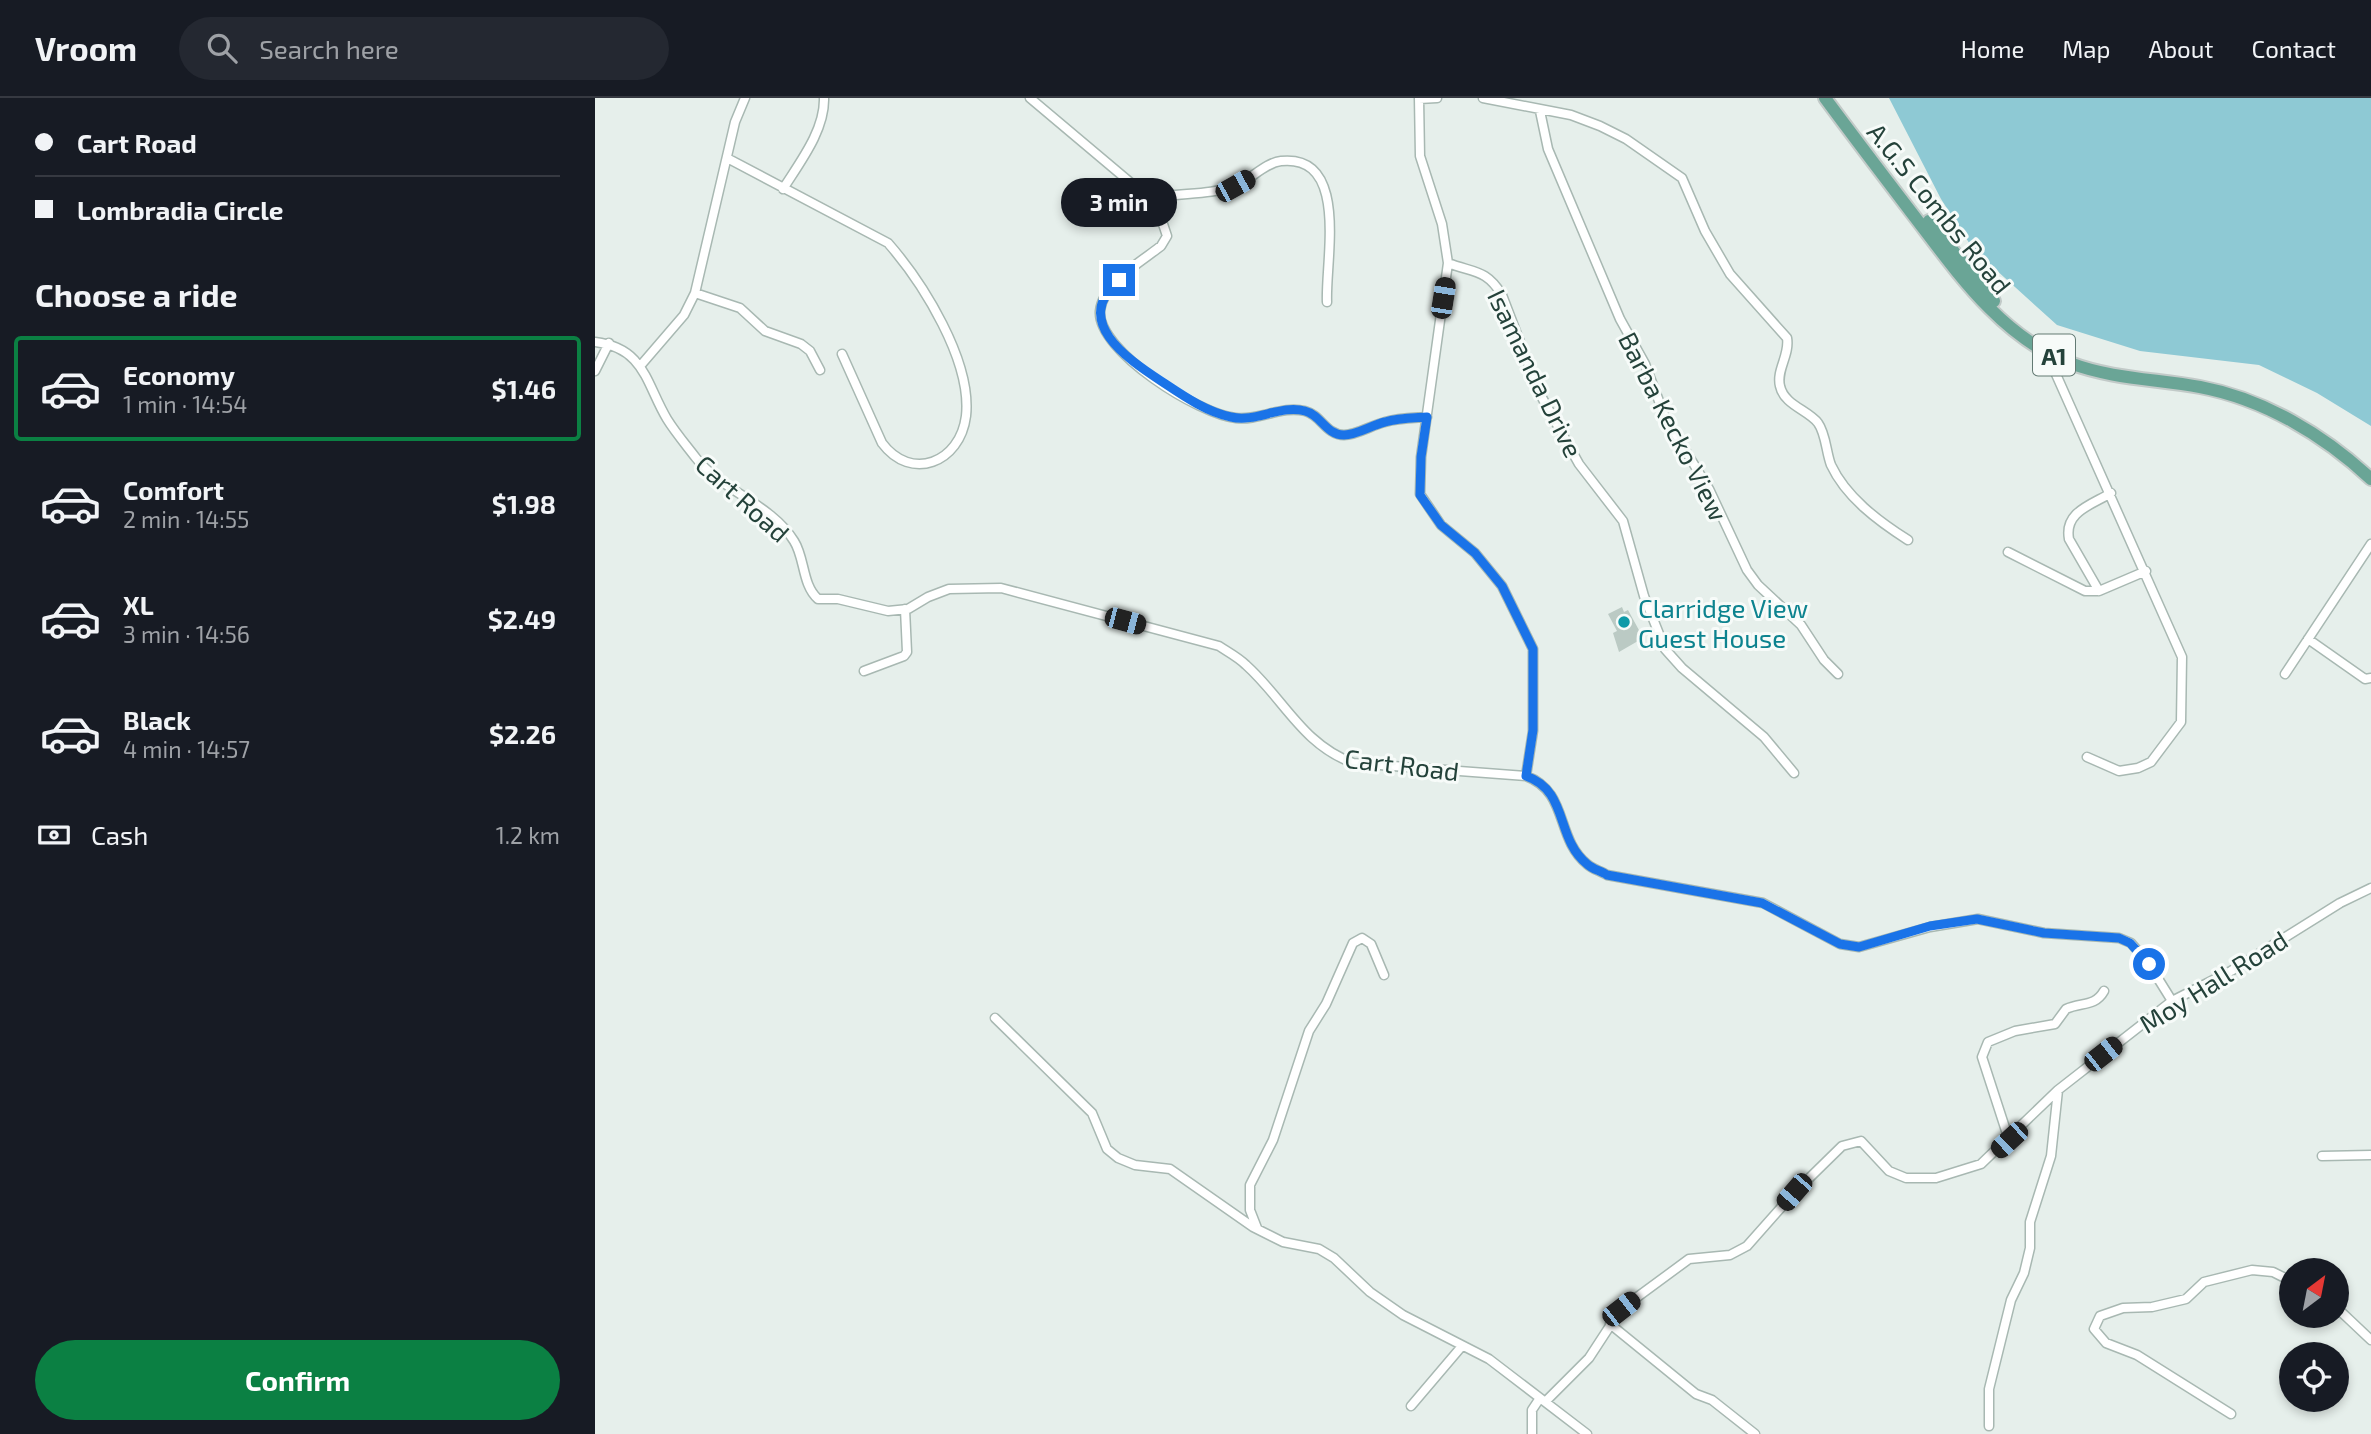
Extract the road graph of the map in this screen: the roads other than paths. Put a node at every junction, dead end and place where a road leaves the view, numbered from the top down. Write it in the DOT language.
graph roads {
  1 [pos="745,98"];
  2 [pos="824,98"];
  3 [pos="1030,98"];
  4 [pos="1437,98"];
  5 [pos="1483,98"];
  6 [pos="1825,98"];
  7 [pos="1835,98"];
  8 [pos="1419,99"];
  9 [pos="1540,111"];
  10 [pos="727,158"];
  11 [pos="783,189"];
  12 [pos="1150,199"];
  13 [pos="1448,263"];
  14 [pos="695,293"];
  15 [pos="1327,302"];
  16 [pos="595,342"];
  17 [pos="609,343"];
  18 [pos="2056,353"];
  19 [pos="842,354"];
  20 [pos="641,365"];
  21 [pos="820,370"];
  22 [pos="595,371"];
  23 [pos="1427,417"];
  24 [pos="2371,468"];
  25 [pos="2371,479"];
  26 [pos="2111,494"];
  27 [pos="1908,540"];
  28 [pos="2371,544"];
  29 [pos="2008,552"];
  30 [pos="2146,571"];
  31 [pos="2099,591"];
  32 [pos="905,610"];
  33 [pos="2308,639"];
  34 [pos="864,671"];
  35 [pos="1838,674"];
  36 [pos="2285,674"];
  37 [pos="2371,678"];
  38 [pos="2087,757"];
  39 [pos="1794,773"];
  40 [pos="1526,776"];
  41 [pos="2371,888"];
  42 [pos="1384,975"];
  43 [pos="2104,991"];
  44 [pos="2172,1002"];
  45 [pos="995,1018"];
  46 [pos="2058,1090"];
  47 [pos="2009,1140"];
  48 [pos="2371,1155"];
  49 [pos="2322,1156"];
  50 [pos="1257,1228"];
  51 [pos="2279,1275"];
  52 [pos="2349,1319"];
  53 [pos="1610,1324"];
  54 [pos="2371,1340"];
  55 [pos="1462,1346"];
  56 [pos="1543,1399"];
  57 [pos="1411,1406"];
  58 [pos="2231,1414"];
  59 [pos="1989,1426"];
  60 [pos="1532,1434"];
  61 [pos="1587,1434"];
  62 [pos="1755,1434"];
  1 -- 10 [label="street"];
  2 -- 11 [label="street"];
  3 -- 12 [label="street"];
  4 -- 8 [label="street"];
  5 -- 9 [label="street"];
  6 -- 18 [label="main road, A.G.S Combs Road / A1"];
  7 -- 18 [label="main road, A.G.S Combs Road / A1"];
  8 -- 13 [label="street"];
  9 -- 27 [label="street"];
  9 -- 35 [label="street, Barba Kecko View"];
  10 -- 11 [label="street"];
  10 -- 14 [label="street"];
  11 -- 19 [label="street"];
  12 -- 15 [label="street"];
  12 -- 23 [label="street"];
  13 -- 23 [label="street"];
  13 -- 39 [label="street, Isamanda Drive"];
  14 -- 20 [label="street"];
  14 -- 21 [label="street"];
  16 -- 17 [label="street"];
  17 -- 20 [label="street, Cart Road"];
  17 -- 22 [label="street"];
  18 -- 24 [label="main road, A.G.S Combs Road / A1"];
  18 -- 25 [label="main road, A.G.S Combs Road / A1"];
  18 -- 26 [label="street"];
  20 -- 32 [label="street, Cart Road"];
  23 -- 40 [label="street"];
  26 -- 30 [label="street"];
  26 -- 31 [label="street"];
  28 -- 33 [label="street"];
  29 -- 31 [label="street"];
  30 -- 31 [label="street"];
  30 -- 38 [label="street"];
  32 -- 34 [label="street"];
  32 -- 40 [label="street, Cart Road"];
  33 -- 36 [label="street"];
  33 -- 37 [label="street"];
  40 -- 44 [label="street"];
  41 -- 44 [label="street, Moy Hall Road"];
  42 -- 50 [label="street"];
  43 -- 47 [label="street"];
  44 -- 46 [label="street, Moy Hall Road"];
  45 -- 50 [label="street"];
  46 -- 47 [label="street, Moy Hall Road"];
  46 -- 59 [label="street"];
  47 -- 53 [label="street, Moy Hall Road"];
  48 -- 49 [label="street"];
  50 -- 55 [label="street"];
  51 -- 58 [label="street"];
  52 -- 54 [label="street"];
  53 -- 56 [label="street, Moy Hall Road"];
  53 -- 62 [label="street"];
  55 -- 56 [label="street"];
  55 -- 57 [label="street"];
  56 -- 60 [label="street"];
  56 -- 61 [label="street"];
}
